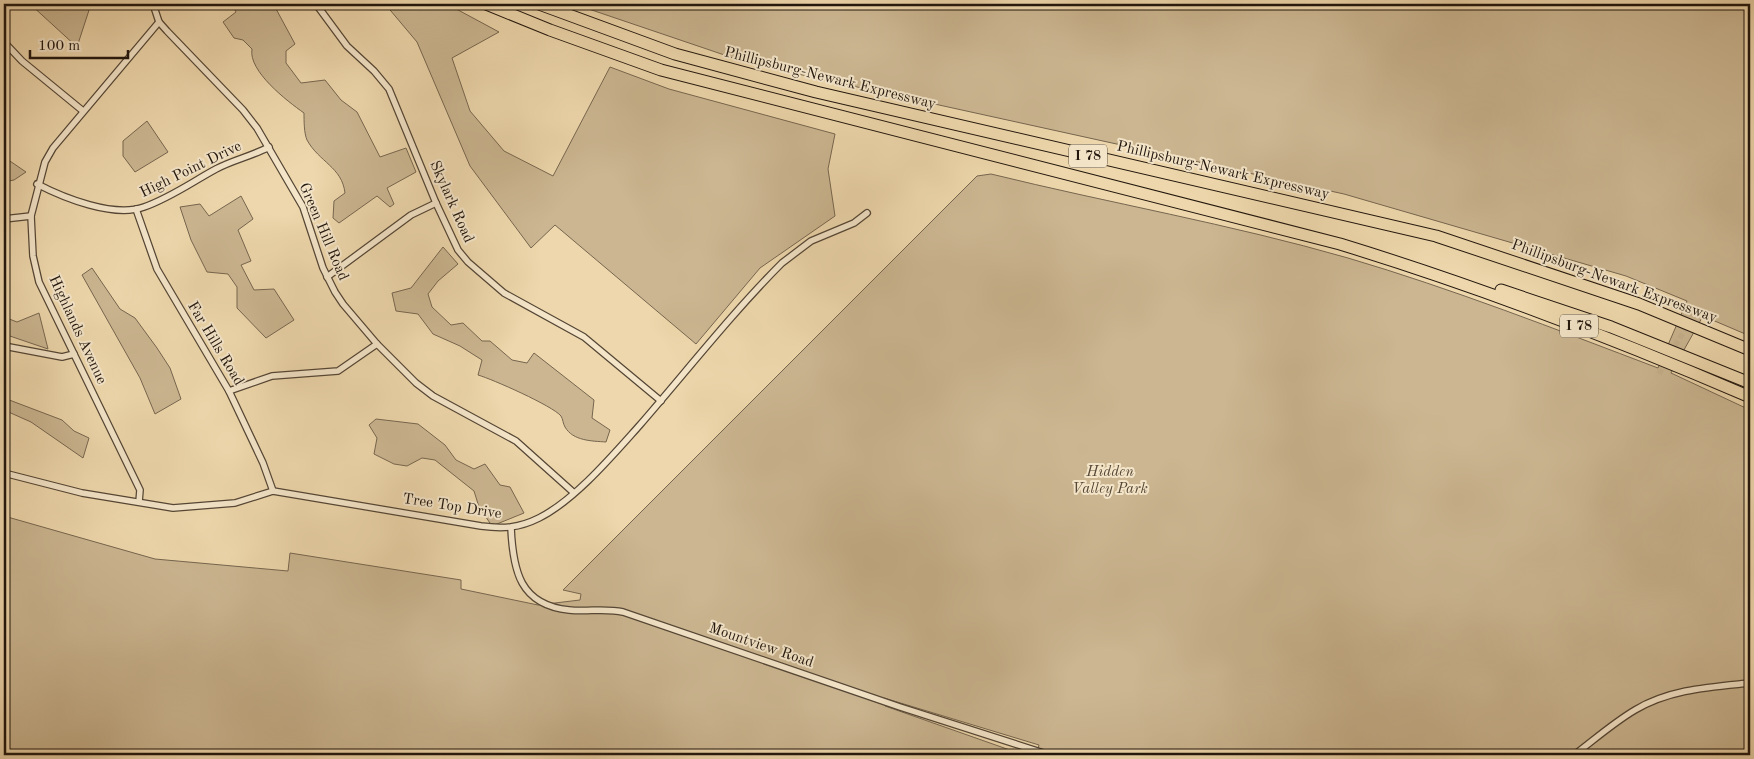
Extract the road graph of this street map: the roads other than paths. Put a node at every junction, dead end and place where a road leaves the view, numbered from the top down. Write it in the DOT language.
graph roads {
  1 [pos="153,4"];
  2 [pos="316,4"];
  3 [pos="486,4"];
  4 [pos="539,4"];
  5 [pos="159,22"];
  6 [pos="4,42"];
  7 [pos="83,111"];
  8 [pos="269,147"];
  9 [pos="38,184"];
  10 [pos="436,203"];
  11 [pos="136,210"];
  12 [pos="867,213"];
  13 [pos="30,216"];
  14 [pos="4,218"];
  15 [pos="1405,264"];
  16 [pos="327,277"];
  17 [pos="377,344"];
  18 [pos="4,346"];
  19 [pos="1750,350"];
  20 [pos="74,354"];
  21 [pos="1750,383"];
  22 [pos="229,391"];
  23 [pos="1750,397"];
  24 [pos="661,401"];
  25 [pos="4,473"];
  26 [pos="272,491"];
  27 [pos="573,492"];
  28 [pos="139,502"];
  29 [pos="511,528"];
  30 [pos="1750,683"];
  31 [pos="1050,755"];
  32 [pos="1574,755"];
  1 -- 5 [label="street, Green Hill Road"];
  2 -- 10 [label="street, Skylark Road"];
  3 -- 15 [label="highway, I 78"];
  4 -- 19 [label="highway, Phillipsburg-Newark Expressway / I 78"];
  5 -- 7 [label="street, Highlands Avenue"];
  5 -- 8 [label="street, Green Hill Road"];
  6 -- 7 [label="street"];
  7 -- 9 [label="street, Highlands Avenue"];
  8 -- 11 [label="street, High Point Drive"];
  8 -- 16 [label="street, Green Hill Road"];
  9 -- 11 [label="street, High Point Drive"];
  9 -- 13 [label="street, Highlands Avenue"];
  10 -- 16 [label="street"];
  10 -- 24 [label="street, Skylark Road"];
  11 -- 22 [label="street, Far Hills Road"];
  12 -- 24 [label="street, Tree Top Drive"];
  13 -- 14 [label="street"];
  13 -- 20 [label="street, Highlands Avenue"];
  15 -- 21 [label="highway, I 78"];
  15 -- 23 [label="highway, I 78"];
  16 -- 17 [label="street, Green Hill Road"];
  17 -- 22 [label="street"];
  17 -- 27 [label="street, Green Hill Road"];
  18 -- 20 [label="street"];
  20 -- 28 [label="street, Highlands Avenue"];
  22 -- 26 [label="street, Far Hills Road"];
  24 -- 27 [label="street, Tree Top Drive"];
  25 -- 28 [label="street, Tree Top Drive"];
  26 -- 28 [label="street, Tree Top Drive"];
  26 -- 29 [label="street, Tree Top Drive"];
  27 -- 29 [label="street, Tree Top Drive"];
  29 -- 31 [label="street, Mountview Road"];
  30 -- 32 [label="street"];
}
